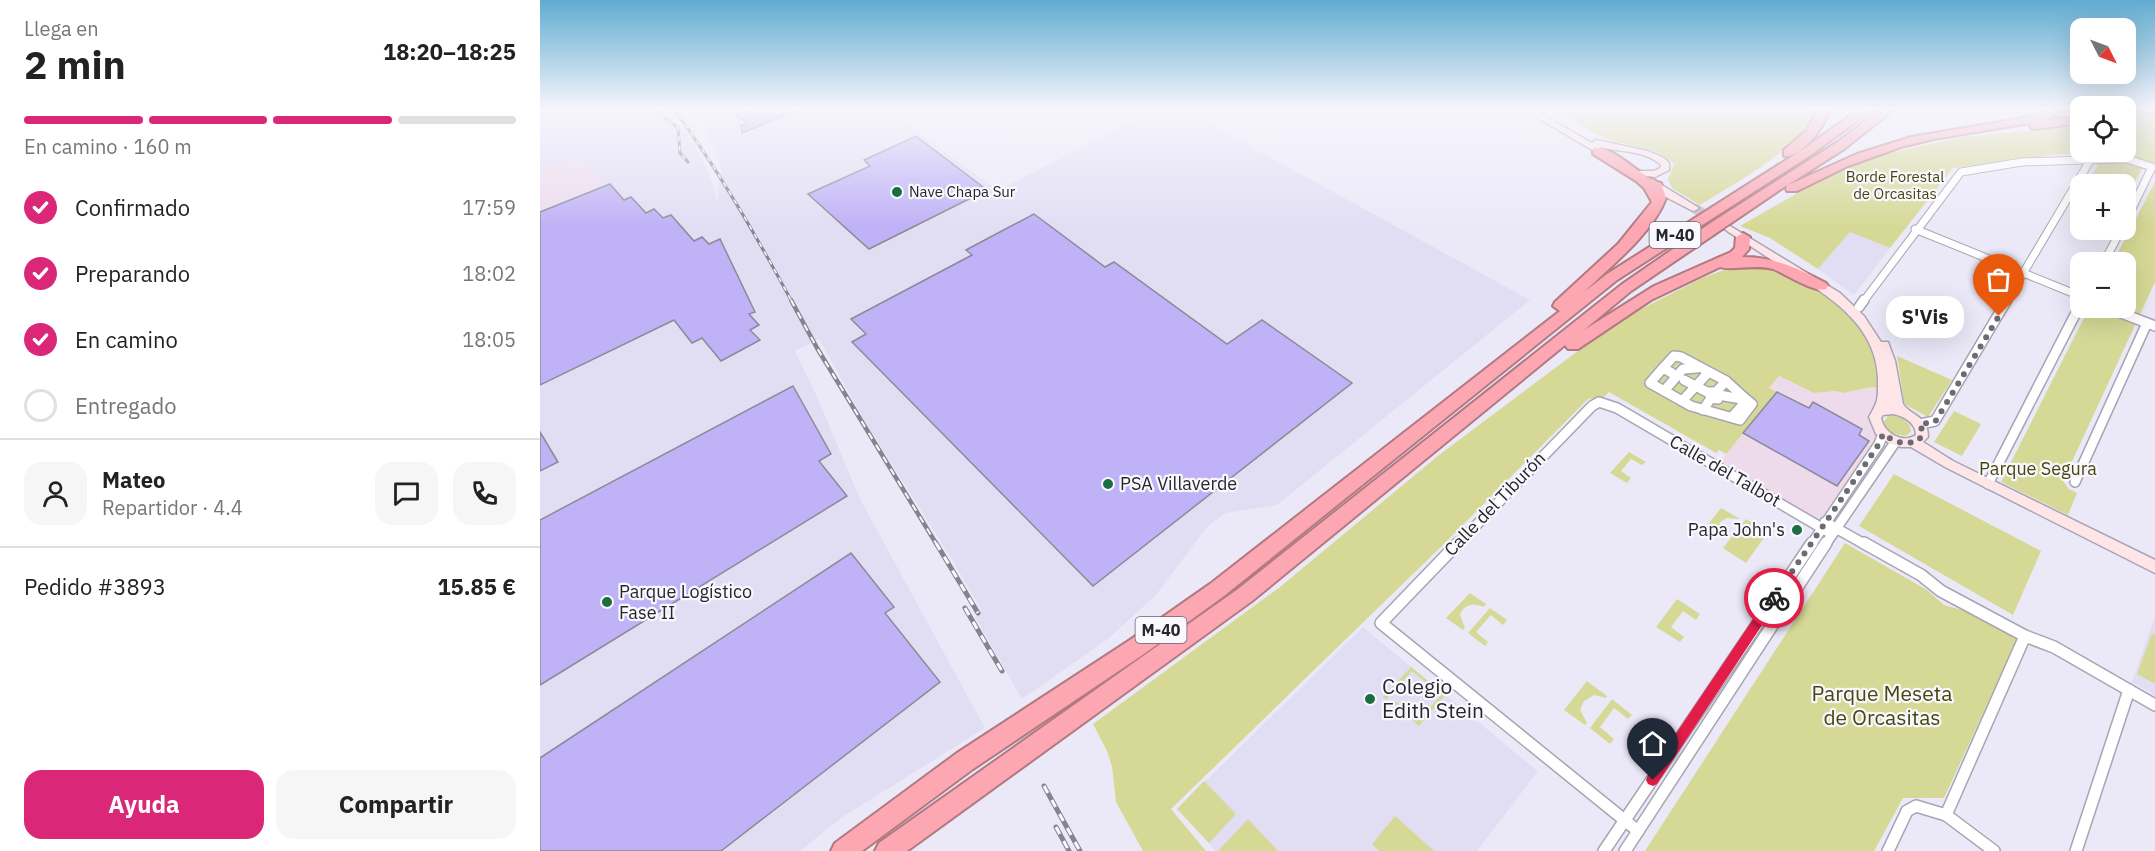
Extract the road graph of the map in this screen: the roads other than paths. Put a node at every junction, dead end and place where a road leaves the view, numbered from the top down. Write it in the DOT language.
graph roads {
  1 [pos="1593,148"];
  2 [pos="1616,148"];
  3 [pos="1795,148"];
  4 [pos="1813,148"];
  5 [pos="1836,148"];
  6 [pos="1887,148"];
  7 [pos="1597,150"];
  8 [pos="1641,153"];
  9 [pos="2070,160"];
  10 [pos="2089,162"];
  11 [pos="2136,162"];
  12 [pos="1629,165"];
  13 [pos="1640,173"];
  14 [pos="1661,173"];
  15 [pos="1656,186"];
  16 [pos="1676,198"];
  17 [pos="2136,200"];
  18 [pos="1694,208"];
  19 [pos="1648,217"];
  20 [pos="1714,227"];
  21 [pos="1730,230"];
  22 [pos="1915,230"];
  23 [pos="1743,237"];
  24 [pos="1664,242"];
  25 [pos="2024,273"];
  26 [pos="1821,286"];
  27 [pos="1655,292"];
  28 [pos="2070,292"];
  29 [pos="1859,307"];
  30 [pos="2073,318"];
  31 [pos="2133,318"];
  32 [pos="2151,325"];
  33 [pos="1665,365"];
  34 [pos="1491,374"];
  35 [pos="1679,375"];
  36 [pos="1700,375"];
  37 [pos="1664,391"];
  38 [pos="1717,391"];
  39 [pos="1747,400"];
  40 [pos="1682,401"];
  41 [pos="1617,408"];
  42 [pos="1703,410"];
  43 [pos="1900,410"];
  44 [pos="1881,411"];
  45 [pos="1468,415"];
  46 [pos="1920,424"];
  47 [pos="1883,434"];
  48 [pos="1896,441"];
  49 [pos="1914,442"];
  50 [pos="2075,482"];
  51 [pos="1988,484"];
  52 [pos="1823,524"];
  53 [pos="1834,531"];
  54 [pos="2155,567"];
  55 [pos="2025,636"];
  56 [pos="2129,690"];
  57 [pos="2155,705"];
  58 [pos="1946,815"];
  59 [pos="1625,820"];
  60 [pos="1638,831"];
  61 [pos="843,851"];
  62 [pos="887,851"];
  63 [pos="1604,851"];
  64 [pos="1625,851"];
  65 [pos="1888,851"];
  66 [pos="1994,851"];
  67 [pos="2076,851"];
  1 -- 7 [label="main road"];
  2 -- 8 [label="main road"];
  3 -- 24 [label="highway"];
  4 -- 24 [label="highway, M-40"];
  5 -- 20 [label="highway, M-40"];
  6 -- 20 [label="highway"];
  7 -- 12 [label="main road"];
  7 -- 19 [label="highway"];
  8 -- 12 [label="main road"];
  8 -- 14 [label="main road"];
  9 -- 22 [label="street"];
  10 -- 25 [label="street"];
  11 -- 17 [label="street"];
  12 -- 13 [label="main road"];
  13 -- 14 [label="main road"];
  13 -- 15 [label="main road"];
  14 -- 16 [label="main road"];
  15 -- 16 [label="main road"];
  15 -- 19 [label="highway"];
  16 -- 18 [label="main road"];
  19 -- 34 [label="highway"];
  20 -- 45 [label="highway, M-40"];
  21 -- 23 [label="main road"];
  22 -- 25 [label="street"];
  22 -- 29 [label="street"];
  23 -- 26 [label="main road"];
  23 -- 27 [label="highway"];
  23 -- 29 [label="main road"];
  24 -- 34 [label="highway, M-40"];
  25 -- 28 [label="street"];
  25 -- 46 [label="street"];
  26 -- 27 [label="highway"];
  26 -- 44 [label="main road"];
  27 -- 45 [label="highway"];
  29 -- 43 [label="main road"];
  30 -- 51 [label="street"];
  31 -- 32 [label="street"];
  32 -- 50 [label="street"];
  33 -- 35 [label="street"];
  33 -- 36 [label="street"];
  33 -- 37 [label="street"];
  34 -- 61 [label="highway, M-40"];
  35 -- 36 [label="street"];
  35 -- 36 [label="street"];
  35 -- 36 [label="street"];
  35 -- 37 [label="street"];
  36 -- 38 [label="street"];
  36 -- 38 [label="street"];
  36 -- 40 [label="street"];
  37 -- 40 [label="street"];
  38 -- 39 [label="street"];
  38 -- 39 [label="street"];
  38 -- 42 [label="street"];
  39 -- 42 [label="street"];
  40 -- 42 [label="street"];
  41 -- 52 [label="street, Calle del Talbot"];
  41 -- 59 [label="street, Calle del Tiburón"];
  43 -- 44 [label="main road"];
  43 -- 46 [label="main road"];
  44 -- 47 [label="main road"];
  45 -- 62 [label="highway, M-40"];
  46 -- 49 [label="main road"];
  47 -- 48 [label="main road"];
  47 -- 52 [label="street"];
  48 -- 49 [label="main road"];
  48 -- 53 [label="street"];
  49 -- 51 [label="main road"];
  51 -- 54 [label="main road"];
  52 -- 53 [label="street, Calle del Talbot"];
  52 -- 59 [label="street"];
  53 -- 55 [label="street, Calle del Talbot"];
  53 -- 60 [label="street"];
  55 -- 56 [label="street, Calle del Talbot"];
  55 -- 58 [label="street"];
  56 -- 57 [label="street, Calle del Talbot"];
  56 -- 67 [label="street"];
  58 -- 65 [label="street"];
  58 -- 66 [label="street"];
  59 -- 60 [label="street"];
  59 -- 63 [label="street"];
  60 -- 64 [label="street"];
}
